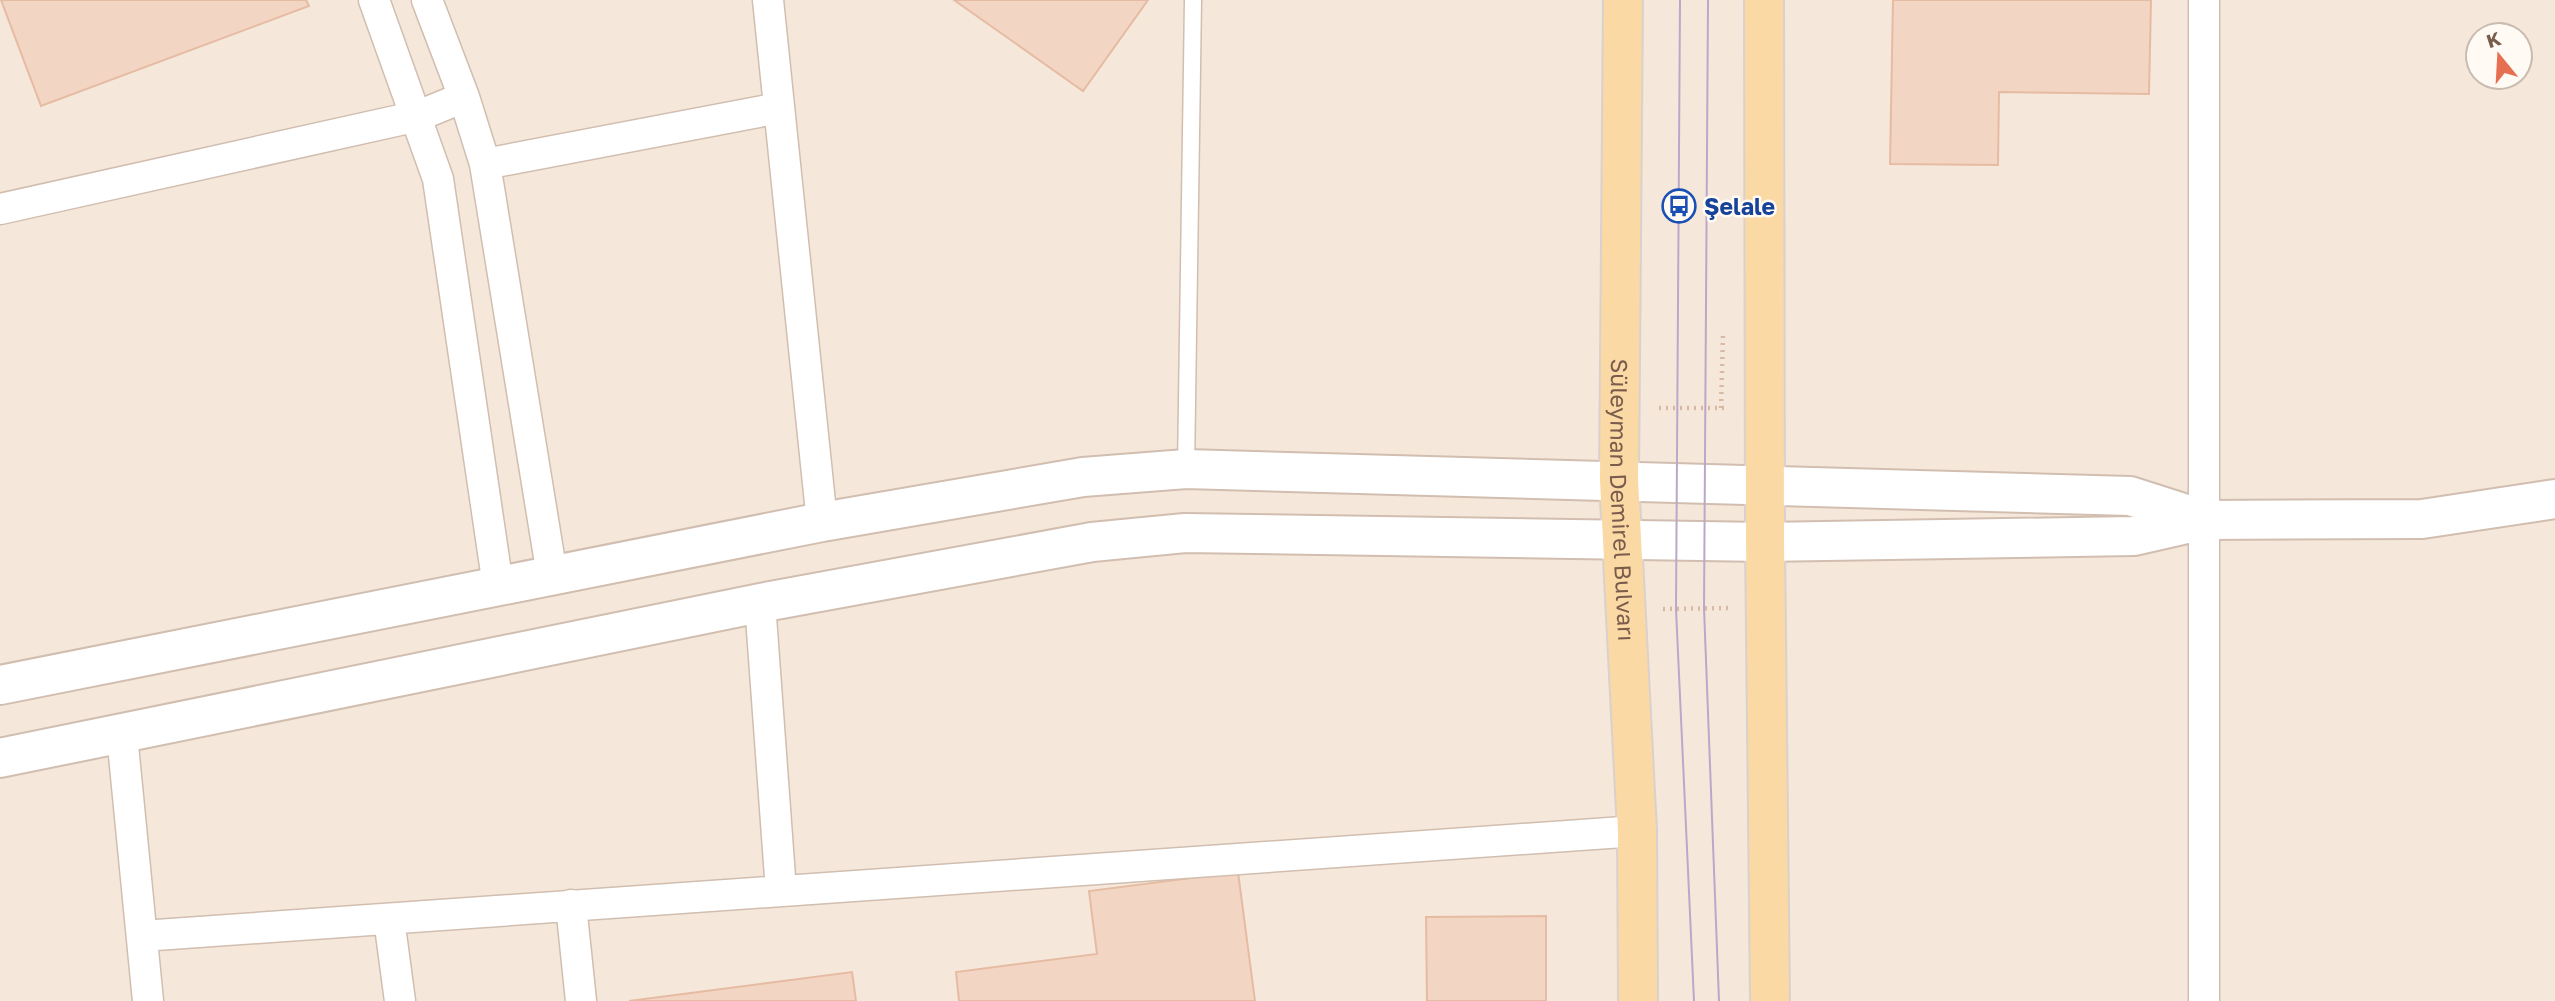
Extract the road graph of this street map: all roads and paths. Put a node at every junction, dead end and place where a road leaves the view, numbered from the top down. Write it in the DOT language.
graph roads {
  1 [pos="374,0"];
  2 [pos="427,0"];
  3 [pos="768,0"];
  4 [pos="1193,0"];
  5 [pos="1623,0"];
  6 [pos="1765,0"];
  7 [pos="2204,0"];
  8 [pos="464,97"];
  9 [pos="779,107"];
  10 [pos="418,116"];
  11 [pos="485,164"];
  12 [pos="0,209"];
  13 [pos="1619,408"];
  14 [pos="1764,408"];
  15 [pos="1186,469"];
  16 [pos="1619,480"];
  17 [pos="1766,486"];
  18 [pos="2555,499"];
  19 [pos="2204,520"];
  20 [pos="821,522"];
  21 [pos="1624,539"];
  22 [pos="1765,542"];
  23 [pos="552,575"];
  24 [pos="498,586"];
  25 [pos="760,603"];
  26 [pos="1765,607"];
  27 [pos="1627,611"];
  28 [pos="0,685"];
  29 [pos="122,735"];
  30 [pos="0,758"];
  31 [pos="1637,831"];
  32 [pos="781,891"];
  33 [pos="571,905"];
  34 [pos="389,919"];
  35 [pos="142,936"];
  36 [pos="148,1001"];
  37 [pos="400,1001"];
  38 [pos="581,1001"];
  39 [pos="1638,1001"];
  40 [pos="1770,1001"];
  41 [pos="2204,1001"];
  1 -- 10 [label="street"];
  2 -- 8 [label="street"];
  3 -- 9 [label="street"];
  4 -- 15 [label="lane"];
  5 -- 13 [label="main road, Süleyman Demirel Bulvarı"];
  6 -- 14 [label="main road"];
  7 -- 19 [label="street"];
  8 -- 10 [label="street"];
  8 -- 11 [label="street"];
  9 -- 11 [label="street"];
  9 -- 20 [label="street"];
  10 -- 12 [label="street"];
  10 -- 24 [label="street"];
  11 -- 23 [label="street"];
  13 -- 14 [label="path"];
  13 -- 16 [label="main road, Süleyman Demirel Bulvarı"];
  14 -- 17 [label="main road"];
  15 -- 16 [label="street"];
  15 -- 20 [label="street"];
  16 -- 17 [label="street"];
  16 -- 21 [label="main road, Süleyman Demirel Bulvarı"];
  17 -- 19 [label="street"];
  17 -- 22 [label="main road"];
  18 -- 19 [label="street"];
  19 -- 22 [label="street"];
  19 -- 41 [label="street"];
  20 -- 23 [label="street"];
  21 -- 22 [label="street"];
  21 -- 25 [label="street"];
  21 -- 27 [label="main road, Süleyman Demirel Bulvarı"];
  22 -- 26 [label="main road"];
  23 -- 24 [label="street"];
  24 -- 28 [label="street"];
  25 -- 29 [label="street"];
  25 -- 32 [label="street"];
  26 -- 27 [label="path"];
  26 -- 40 [label="main road"];
  27 -- 31 [label="main road, Süleyman Demirel Bulvarı"];
  29 -- 30 [label="street"];
  29 -- 35 [label="street"];
  31 -- 32 [label="street"];
  31 -- 39 [label="main road, Süleyman Demirel Bulvarı"];
  32 -- 33 [label="street"];
  33 -- 34 [label="street"];
  33 -- 38 [label="street"];
  34 -- 35 [label="street"];
  34 -- 37 [label="street"];
  35 -- 36 [label="street"];
}
